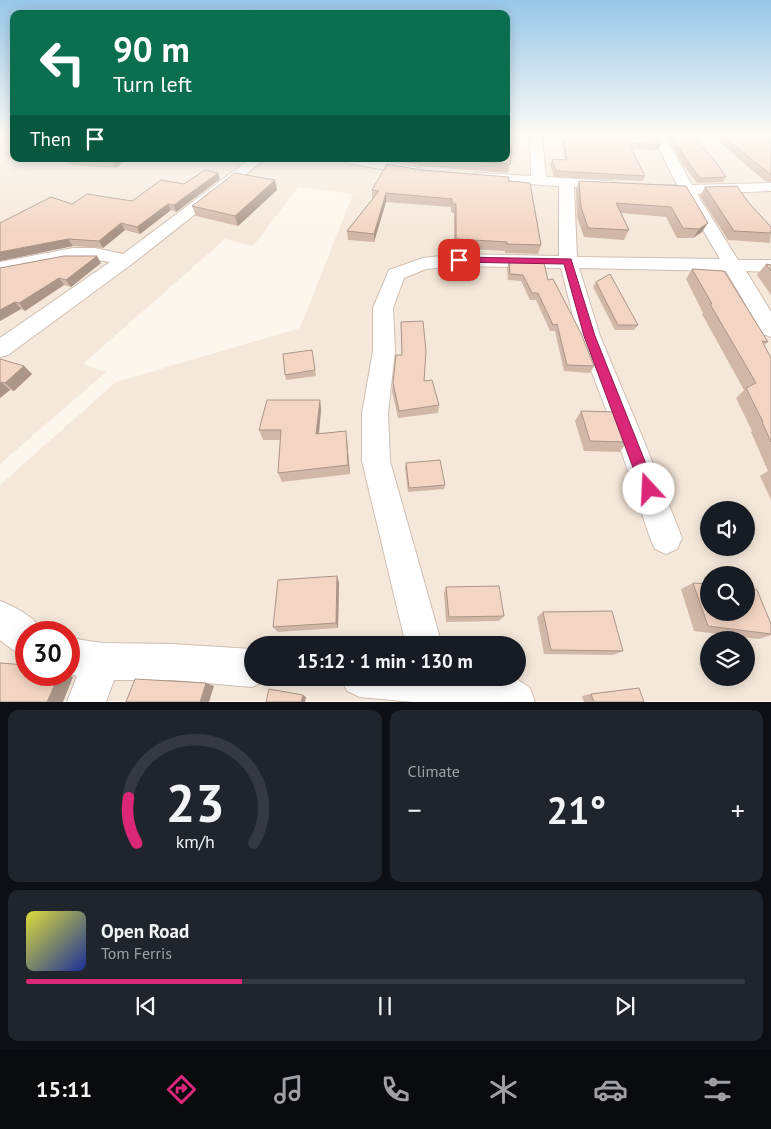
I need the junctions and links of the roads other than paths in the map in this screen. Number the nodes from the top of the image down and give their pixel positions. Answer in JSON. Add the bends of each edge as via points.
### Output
{"nodes":[{"id":1,"x":248,"y":167,"type":"edge"},
{"id":2,"x":394,"y":167,"type":"edge"},
{"id":3,"x":538,"y":167,"type":"edge"},
{"id":4,"x":675,"y":167,"type":"edge"},
{"id":5,"x":431,"y":173,"type":"edge"},
{"id":6,"x":461,"y":175,"type":"edge"},
{"id":7,"x":539,"y":182,"type":"junction"},
{"id":8,"x":566,"y":182,"type":"junction"},
{"id":9,"x":622,"y":186,"type":"edge"},
{"id":10,"x":640,"y":187,"type":"edge"},
{"id":11,"x":771,"y":187,"type":"edge"},
{"id":12,"x":687,"y":190,"type":"junction"},
{"id":13,"x":126,"y":260,"type":"junction"},
{"id":14,"x":568,"y":261,"type":"junction"},
{"id":15,"x":732,"y":265,"type":"junction"},
{"id":16,"x":771,"y":266,"type":"edge"},
{"id":17,"x":0,"y":268,"type":"edge"},
{"id":18,"x":771,"y":330,"type":"edge"},
{"id":19,"x":0,"y":350,"type":"edge"},
{"id":20,"x":666,"y":538,"type":"dead end"},
{"id":21,"x":0,"y":618,"type":"edge"},
{"id":22,"x":15,"y":629,"type":"edge"},
{"id":23,"x":422,"y":636,"type":"edge"},
{"id":24,"x":85,"y":658,"type":"edge"},
{"id":25,"x":244,"y":667,"type":"edge"},
{"id":26,"x":470,"y":686,"type":"edge"},
{"id":27,"x":86,"y":702,"type":"edge"},
{"id":28,"x":516,"y":702,"type":"edge"}],
"edges":[{"from":1,"to":13,"type":"street"},
{"from":2,"to":5,"type":"street"},
{"from":3,"to":7,"type":"street"},
{"from":4,"to":12,"type":"street"},
{"from":6,"to":7,"type":"street"},
{"from":7,"to":8,"type":"street"},
{"from":8,"to":9,"type":"street"},
{"from":8,"to":14,"type":"street"},
{"from":10,"to":12,"type":"street"},
{"from":11,"to":12,"type":"street"},
{"from":12,"to":15,"type":"street"},
{"from":13,"to":17,"type":"street","via":[[84,253]]},
{"from":13,"to":19,"type":"street"},
{"from":14,"to":15,"type":"street"},
{"from":14,"to":20,"type":"street","via":[[589,336]]},
{"from":14,"to":23,"type":"street","via":[[459,260],[423,264],[396,274],[383,308],[384,351],[375,413],[376,461]]},
{"from":15,"to":16,"type":"street"},
{"from":15,"to":18,"type":"street"},
{"from":21,"to":22,"type":"street"},
{"from":24,"to":25,"type":"street"},
{"from":24,"to":27,"type":"street"},
{"from":26,"to":28,"type":"street","via":[[500,690]]}]}
